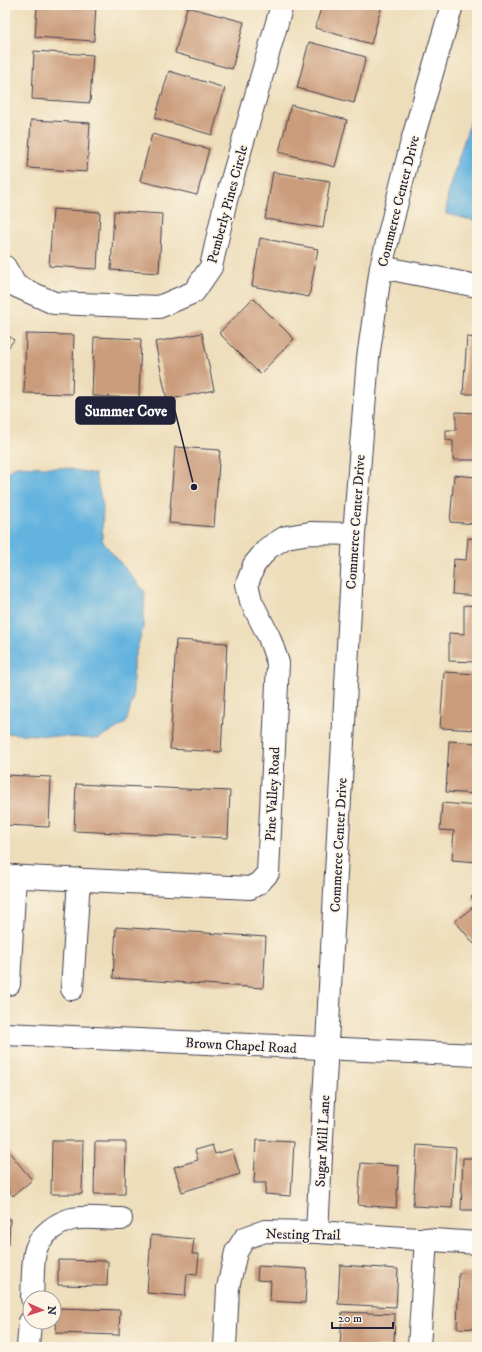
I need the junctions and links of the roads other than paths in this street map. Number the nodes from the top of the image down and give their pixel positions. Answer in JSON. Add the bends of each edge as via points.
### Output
{"nodes":[{"id":1,"x":282,"y":5,"type":"edge"},
{"id":2,"x":452,"y":5,"type":"edge"},
{"id":3,"x":381,"y":266,"type":"junction"},
{"id":4,"x":5,"y":267,"type":"edge"},
{"id":5,"x":477,"y":286,"type":"edge"},
{"id":6,"x":354,"y":534,"type":"junction"},
{"id":7,"x":10,"y":876,"type":"edge"},
{"id":8,"x":78,"y":879,"type":"junction"},
{"id":9,"x":9,"y":984,"type":"dead end"},
{"id":10,"x":72,"y":989,"type":"dead end"},
{"id":11,"x":5,"y":1034,"type":"edge"},
{"id":12,"x":327,"y":1049,"type":"junction"},
{"id":13,"x":477,"y":1056,"type":"edge"},
{"id":14,"x":121,"y":1219,"type":"dead end"},
{"id":15,"x":317,"y":1232,"type":"junction"},
{"id":16,"x":426,"y":1239,"type":"junction"},
{"id":17,"x":477,"y":1243,"type":"edge"},
{"id":18,"x":32,"y":1290,"type":"edge"},
{"id":19,"x":29,"y":1330,"type":"edge"},
{"id":20,"x":28,"y":1347,"type":"edge"},
{"id":21,"x":225,"y":1347,"type":"edge"},
{"id":22,"x":419,"y":1347,"type":"edge"}],
"edges":[{"from":1,"to":4,"type":"street","name":"Pemberly Pines Circle","via":[[226,204],[211,267],[194,292],[158,307],[54,303],[16,286]]},
{"from":2,"to":3,"type":"street","name":"Commerce Center Drive","via":[[412,141]]},
{"from":3,"to":5,"type":"street"},
{"from":3,"to":6,"type":"street","name":"Commerce Center Drive","via":[[368,358]]},
{"from":6,"to":8,"type":"street","name":"Pine Valley Road","via":[[310,533],[286,537],[268,548],[254,565],[247,584],[251,601],[269,636],[278,663],[268,873],[259,884],[250,888]]},
{"from":6,"to":12,"type":"street","name":"Commerce Center Drive"},
{"from":7,"to":8,"type":"street","name":"Pine Valley Road"},
{"from":7,"to":9,"type":"street"},
{"from":8,"to":10,"type":"street"},
{"from":11,"to":12,"type":"street","name":"Brown Chapel Road"},
{"from":12,"to":13,"type":"street","name":"Brown Chapel Road"},
{"from":12,"to":15,"type":"street","name":"Sugar Mill Lane"},
{"from":14,"to":18,"type":"street","via":[[74,1218],[47,1232],[35,1250]]},
{"from":15,"to":16,"type":"street","name":"Nesting Trail"},
{"from":15,"to":21,"type":"street","name":"Nesting Trail","via":[[265,1231],[245,1238],[236,1252],[228,1288]]},
{"from":16,"to":17,"type":"street","name":"Nesting Trail"},
{"from":16,"to":22,"type":"street"},
{"from":19,"to":20,"type":"street"}]}
